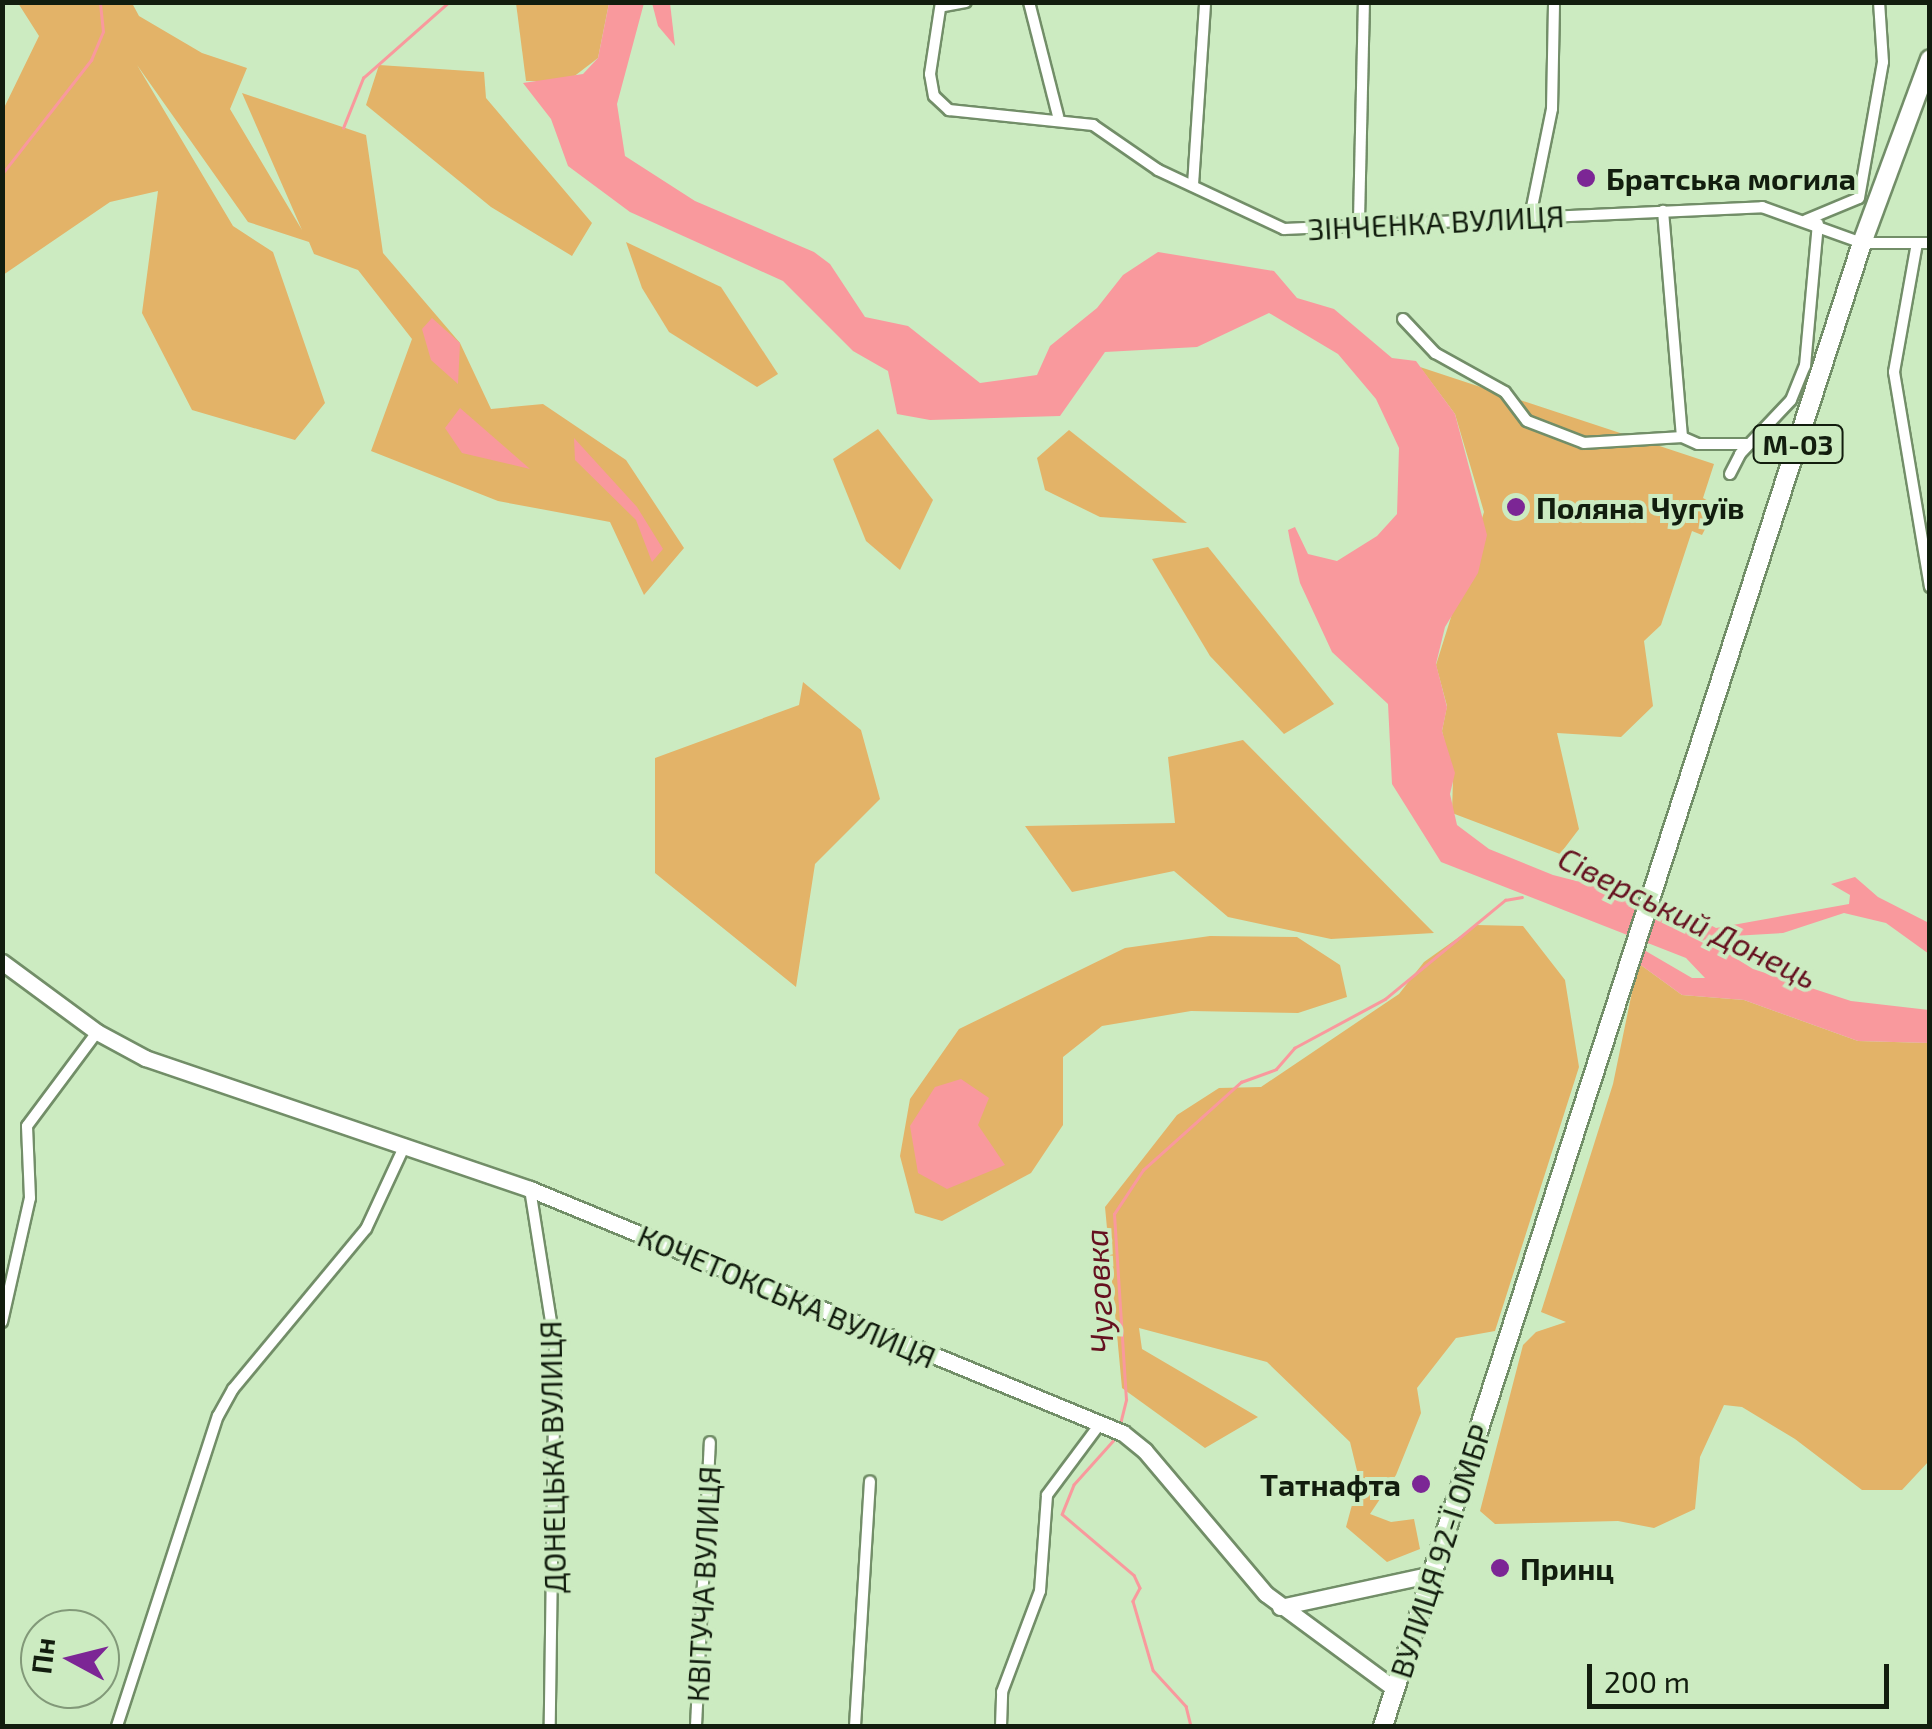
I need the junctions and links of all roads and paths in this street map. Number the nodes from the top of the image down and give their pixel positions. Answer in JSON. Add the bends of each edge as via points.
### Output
{"nodes":[{"id":1,"x":966,"y":2,"type":"edge"},
{"id":2,"x":1029,"y":2,"type":"edge"},
{"id":3,"x":1205,"y":2,"type":"edge"},
{"id":4,"x":1364,"y":2,"type":"edge"},
{"id":5,"x":1554,"y":2,"type":"edge"},
{"id":6,"x":1879,"y":2,"type":"edge"},
{"id":7,"x":943,"y":4,"type":"edge"},
{"id":8,"x":1930,"y":59,"type":"edge"},
{"id":9,"x":1058,"y":116,"type":"junction"},
{"id":10,"x":1193,"y":185,"type":"junction"},
{"id":11,"x":1663,"y":211,"type":"junction"},
{"id":12,"x":1530,"y":217,"type":"junction"},
{"id":13,"x":1359,"y":220,"type":"junction"},
{"id":14,"x":1805,"y":220,"type":"junction"},
{"id":15,"x":1818,"y":224,"type":"junction"},
{"id":16,"x":1862,"y":243,"type":"junction"},
{"id":17,"x":1916,"y":243,"type":"junction"},
{"id":18,"x":1930,"y":243,"type":"edge"},
{"id":19,"x":1403,"y":319,"type":"dead end"},
{"id":20,"x":1682,"y":437,"type":"junction"},
{"id":21,"x":1748,"y":444,"type":"junction"},
{"id":22,"x":1730,"y":474,"type":"dead end"},
{"id":23,"x":1930,"y":587,"type":"edge"},
{"id":24,"x":2,"y":962,"type":"edge"},
{"id":25,"x":97,"y":1032,"type":"junction"},
{"id":26,"x":405,"y":1145,"type":"junction"},
{"id":27,"x":530,"y":1190,"type":"junction"},
{"id":28,"x":2,"y":1322,"type":"edge"},
{"id":29,"x":1112,"y":1429,"type":"junction"},
{"id":30,"x":710,"y":1442,"type":"dead end"},
{"id":31,"x":870,"y":1480,"type":"dead end"},
{"id":32,"x":1433,"y":1574,"type":"junction"},
{"id":33,"x":1280,"y":1608,"type":"junction"},
{"id":34,"x":1394,"y":1689,"type":"junction"},
{"id":35,"x":117,"y":1726,"type":"edge"},
{"id":36,"x":550,"y":1726,"type":"edge"},
{"id":37,"x":696,"y":1726,"type":"edge"},
{"id":38,"x":855,"y":1726,"type":"edge"},
{"id":39,"x":1000,"y":1726,"type":"edge"},
{"id":40,"x":1383,"y":1726,"type":"edge"}],
"edges":[{"from":1,"to":7,"type":"street"},
{"from":2,"to":9,"type":"street"},
{"from":3,"to":10,"type":"street"},
{"from":4,"to":13,"type":"street"},
{"from":5,"to":12,"type":"street","via":[[1552,109]]},
{"from":6,"to":14,"type":"street","via":[[1883,62],[1860,198]]},
{"from":7,"to":9,"type":"street","name":"ЗІНЧЕНКА ВУЛИЦЯ","via":[[930,74],[934,96],[949,110]]},
{"from":8,"to":16,"type":"highway","number":"М-03"},
{"from":9,"to":10,"type":"street","name":"ЗІНЧЕНКА ВУЛИЦЯ","via":[[1093,124],[1158,170]]},
{"from":10,"to":13,"type":"street","name":"ЗІНЧЕНКА ВУЛИЦЯ","via":[[1284,229]]},
{"from":11,"to":12,"type":"street","name":"ЗІНЧЕНКА ВУЛИЦЯ"},
{"from":11,"to":14,"type":"street","name":"ЗІНЧЕНКА ВУЛИЦЯ","via":[[1762,207]]},
{"from":11,"to":20,"type":"street"},
{"from":12,"to":13,"type":"street","name":"ЗІНЧЕНКА ВУЛИЦЯ"},
{"from":14,"to":15,"type":"street","name":"ЗІНЧЕНКА ВУЛИЦЯ"},
{"from":15,"to":16,"type":"street","name":"ЗІНЧЕНКА ВУЛИЦЯ"},
{"from":15,"to":21,"type":"street","via":[[1805,366],[1791,400]]},
{"from":16,"to":17,"type":"street"},
{"from":16,"to":32,"type":"highway","name":"ВУЛИЦЯ 92-Ї ОМБР","number":"М-03"},
{"from":17,"to":18,"type":"street"},
{"from":17,"to":23,"type":"street","via":[[1894,372]]},
{"from":19,"to":20,"type":"street","via":[[1434,352],[1505,392],[1527,421],[1584,443]]},
{"from":20,"to":21,"type":"street","via":[[1698,444]]},
{"from":21,"to":22,"type":"street"},
{"from":24,"to":25,"type":"main road","name":"КОЧЕТОКСЬКА ВУЛИЦЯ"},
{"from":25,"to":26,"type":"main road","name":"КОЧЕТОКСЬКА ВУЛИЦЯ","via":[[174,1068]]},
{"from":25,"to":28,"type":"street","via":[[27,1126],[30,1198]]},
{"from":26,"to":27,"type":"main road","name":"КОЧЕТОКСЬКА ВУЛИЦЯ"},
{"from":26,"to":35,"type":"street","via":[[366,1229],[218,1416]]},
{"from":27,"to":29,"type":"main road","name":"КОЧЕТОКСЬКА ВУЛИЦЯ"},
{"from":27,"to":36,"type":"street","name":"ДОНЕЦЬКА ВУЛИЦЯ","via":[[555,1346]]},
{"from":29,"to":33,"type":"main road","name":"КОЧЕТОКСЬКА ВУЛИЦЯ"},
{"from":29,"to":39,"type":"street","via":[[1047,1494],[1040,1591],[1002,1692]]},
{"from":30,"to":37,"type":"street","name":"КВІТУЧА ВУЛИЦЯ"},
{"from":31,"to":38,"type":"street"},
{"from":32,"to":33,"type":"main road"},
{"from":32,"to":34,"type":"highway","name":"ВУЛИЦЯ 92-Ї ОМБР","number":"М-03"},
{"from":33,"to":34,"type":"main road","name":"КОЧЕТОКСЬКА ВУЛИЦЯ"},
{"from":34,"to":40,"type":"highway","name":"ВУЛИЦЯ 92-Ї ОМБР","number":"М-03"}]}
